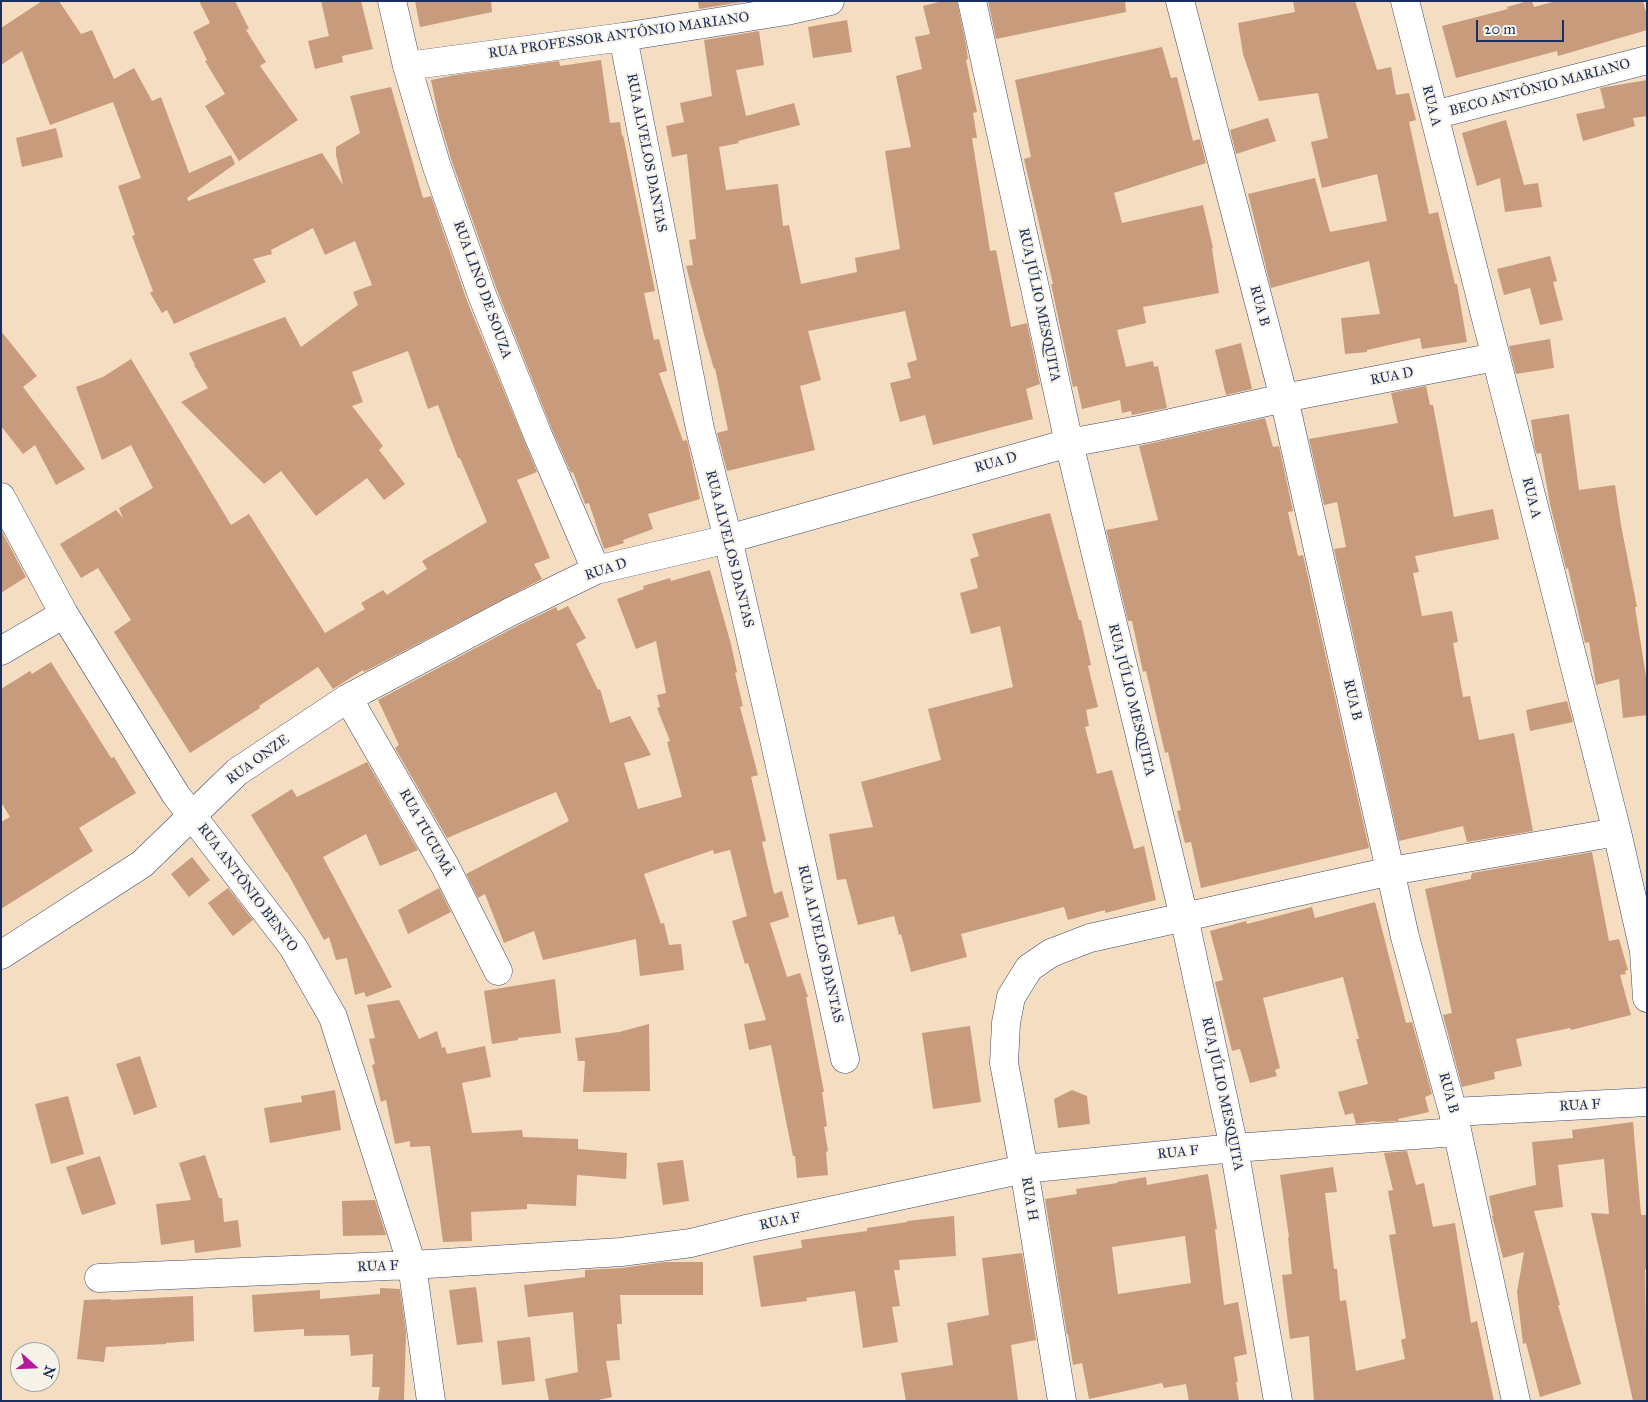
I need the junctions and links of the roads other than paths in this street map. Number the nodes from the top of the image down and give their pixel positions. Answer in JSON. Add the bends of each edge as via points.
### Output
{"nodes":[{"id":1,"x":392,"y":1,"type":"edge"},
{"id":2,"x":830,"y":1,"type":"edge"},
{"id":3,"x":972,"y":1,"type":"edge"},
{"id":4,"x":1180,"y":1,"type":"edge"},
{"id":5,"x":1405,"y":1,"type":"edge"},
{"id":6,"x":624,"y":37,"type":"junction"},
{"id":7,"x":1647,"y":60,"type":"edge"},
{"id":8,"x":407,"y":66,"type":"junction"},
{"id":9,"x":1434,"y":115,"type":"junction"},
{"id":10,"x":1495,"y":357,"type":"junction"},
{"id":11,"x":1284,"y":398,"type":"junction"},
{"id":12,"x":1069,"y":443,"type":"junction"},
{"id":13,"x":1,"y":497,"type":"edge"},
{"id":14,"x":728,"y":539,"type":"junction"},
{"id":15,"x":596,"y":570,"type":"junction"},
{"id":16,"x":510,"y":612,"type":"joint"},
{"id":17,"x":64,"y":614,"type":"junction"},
{"id":18,"x":1,"y":651,"type":"edge"},
{"id":19,"x":348,"y":698,"type":"junction"},
{"id":20,"x":191,"y":816,"type":"junction"},
{"id":21,"x":1617,"y":832,"type":"junction"},
{"id":22,"x":1391,"y":871,"type":"junction"},
{"id":23,"x":1184,"y":917,"type":"junction"},
{"id":24,"x":1645,"y":950,"type":"edge"},
{"id":25,"x":1,"y":955,"type":"edge"},
{"id":26,"x":498,"y":971,"type":"dead end"},
{"id":27,"x":1647,"y":998,"type":"edge"},
{"id":28,"x":845,"y":1058,"type":"dead end"},
{"id":29,"x":1647,"y":1102,"type":"edge"},
{"id":30,"x":1455,"y":1122,"type":"junction"},
{"id":31,"x":1234,"y":1148,"type":"junction"},
{"id":32,"x":1024,"y":1169,"type":"junction"},
{"id":33,"x":412,"y":1265,"type":"junction"},
{"id":34,"x":99,"y":1278,"type":"dead end"},
{"id":35,"x":431,"y":1401,"type":"edge"},
{"id":36,"x":1062,"y":1401,"type":"edge"},
{"id":37,"x":1278,"y":1401,"type":"edge"},
{"id":38,"x":1516,"y":1401,"type":"edge"}],
"edges":[{"from":1,"to":8,"type":"street","name":"RUA LINO DE SOUZA"},
{"from":2,"to":6,"type":"street","name":"RUA PROFESSOR ANTÔNIO MARIANO"},
{"from":3,"to":12,"type":"street","name":"RUA JÚLIO MESQUITA"},
{"from":4,"to":11,"type":"street","name":"RUA B"},
{"from":5,"to":9,"type":"street","name":"RUA A"},
{"from":6,"to":8,"type":"street","name":"RUA PROFESSOR ANTÔNIO MARIANO"},
{"from":6,"to":14,"type":"street","name":"RUA ALVELOS DANTAS","via":[[700,429]]},
{"from":7,"to":9,"type":"street","name":"BECO ANTÔNIO MARIANO"},
{"from":8,"to":15,"type":"street","name":"RUA LINO DE SOUZA","via":[[436,164],[482,295]]},
{"from":9,"to":10,"type":"street","name":"RUA A"},
{"from":10,"to":11,"type":"street","name":"RUA D"},
{"from":10,"to":21,"type":"street","name":"RUA A"},
{"from":11,"to":12,"type":"street","name":"RUA D"},
{"from":11,"to":22,"type":"street","name":"RUA B"},
{"from":12,"to":14,"type":"street","name":"RUA D"},
{"from":12,"to":23,"type":"street","name":"RUA JÚLIO MESQUITA"},
{"from":13,"to":17,"type":"street","name":"RUA ANTÔNIO BENTO"},
{"from":14,"to":15,"type":"street","name":"RUA D"},
{"from":14,"to":28,"type":"street","name":"RUA ALVELOS DANTAS"},
{"from":15,"to":16,"type":"street","name":"RUA D"},
{"from":16,"to":19,"type":"street","name":"RUA ONZE"},
{"from":17,"to":18,"type":"street"},
{"from":17,"to":20,"type":"street","name":"RUA ANTÔNIO BENTO"},
{"from":19,"to":20,"type":"street","name":"RUA ONZE","via":[[237,772]]},
{"from":19,"to":26,"type":"street","name":"RUA TUCUMÃ","via":[[445,866]]},
{"from":20,"to":25,"type":"street","name":"RUA ONZE","via":[[142,864]]},
{"from":20,"to":33,"type":"street","name":"RUA ANTÔNIO BENTO","via":[[293,947],[333,1017]]},
{"from":21,"to":22,"type":"street"},
{"from":21,"to":24,"type":"street","name":"RUA A"},
{"from":22,"to":23,"type":"street"},
{"from":22,"to":30,"type":"street","name":"RUA B","via":[[1405,937]]},
{"from":23,"to":31,"type":"street","name":"RUA JÚLIO MESQUITA"},
{"from":23,"to":32,"type":"street","name":"RUA H","via":[[1090,938],[1051,953],[1029,968],[1011,997],[1004,1063]]},
{"from":24,"to":27,"type":"street","name":"RUA A"},
{"from":29,"to":30,"type":"street","name":"RUA F"},
{"from":30,"to":31,"type":"street","name":"RUA F"},
{"from":30,"to":38,"type":"street","name":"RUA B"},
{"from":31,"to":32,"type":"street","name":"RUA F"},
{"from":31,"to":37,"type":"street","name":"RUA JÚLIO MESQUITA"},
{"from":32,"to":33,"type":"street","name":"RUA F","via":[[691,1243],[621,1252]]},
{"from":32,"to":36,"type":"street","name":"RUA H"},
{"from":33,"to":34,"type":"street","name":"RUA F"},
{"from":33,"to":35,"type":"street","name":"RUA ANTÔNIO BENTO"}]}
